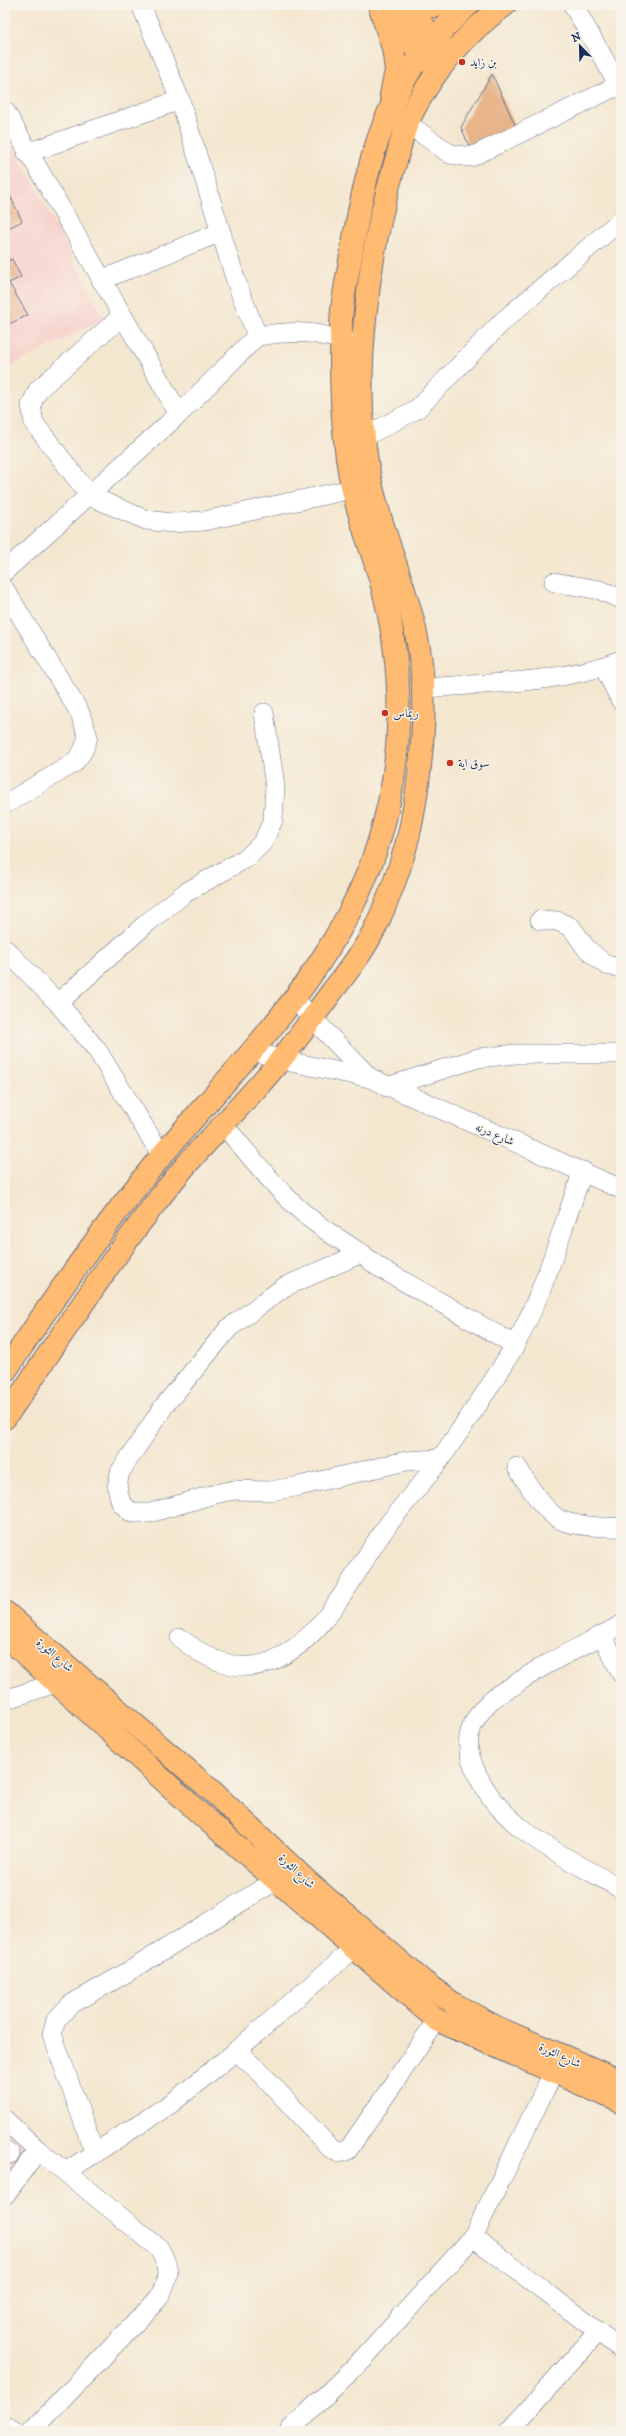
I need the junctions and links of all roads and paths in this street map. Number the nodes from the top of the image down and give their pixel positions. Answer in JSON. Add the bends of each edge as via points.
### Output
{"nodes":[{"id":1,"x":141,"y":5,"type":"edge"},
{"id":2,"x":379,"y":5,"type":"edge"},
{"id":3,"x":384,"y":5,"type":"edge"},
{"id":4,"x":396,"y":5,"type":"edge"},
{"id":5,"x":418,"y":5,"type":"edge"},
{"id":6,"x":446,"y":5,"type":"edge"},
{"id":7,"x":468,"y":5,"type":"edge"},
{"id":8,"x":505,"y":5,"type":"edge"},
{"id":9,"x":573,"y":5,"type":"edge"},
{"id":10,"x":428,"y":46,"type":"junction"},
{"id":11,"x":451,"y":54,"type":"junction"},
{"id":12,"x":438,"y":71,"type":"junction"},
{"id":13,"x":620,"y":86,"type":"edge"},
{"id":14,"x":180,"y":100,"type":"junction"},
{"id":15,"x":389,"y":110,"type":"junction"},
{"id":16,"x":5,"y":111,"type":"edge"},
{"id":17,"x":407,"y":123,"type":"junction"},
{"id":18,"x":27,"y":153,"type":"junction"},
{"id":19,"x":621,"y":220,"type":"edge"},
{"id":20,"x":221,"y":232,"type":"junction"},
{"id":21,"x":101,"y":280,"type":"junction"},
{"id":22,"x":122,"y":316,"type":"junction"},
{"id":23,"x":257,"y":336,"type":"junction"},
{"id":24,"x":342,"y":339,"type":"junction"},
{"id":25,"x":364,"y":346,"type":"junction"},
{"id":26,"x":180,"y":414,"type":"junction"},
{"id":27,"x":364,"y":437,"type":"junction"},
{"id":28,"x":352,"y":489,"type":"junction"},
{"id":29,"x":90,"y":496,"type":"junction"},
{"id":30,"x":5,"y":571,"type":"edge"},
{"id":31,"x":554,"y":582,"type":"dead end"},
{"id":32,"x":5,"y":590,"type":"edge"},
{"id":33,"x":621,"y":599,"type":"edge"},
{"id":34,"x":612,"y":663,"type":"edge"},
{"id":35,"x":423,"y":688,"type":"junction"},
{"id":36,"x":621,"y":701,"type":"edge"},
{"id":37,"x":264,"y":713,"type":"dead end"},
{"id":38,"x":5,"y":804,"type":"edge"},
{"id":39,"x":540,"y":920,"type":"dead end"},
{"id":40,"x":5,"y":949,"type":"edge"},
{"id":41,"x":621,"y":968,"type":"edge"},
{"id":42,"x":294,"y":998,"type":"junction"},
{"id":43,"x":58,"y":1003,"type":"junction"},
{"id":44,"x":312,"y":1018,"type":"junction"},
{"id":45,"x":251,"y":1050,"type":"junction"},
{"id":46,"x":621,"y":1054,"type":"edge"},
{"id":47,"x":280,"y":1060,"type":"junction"},
{"id":48,"x":378,"y":1083,"type":"junction"},
{"id":49,"x":224,"y":1126,"type":"junction"},
{"id":50,"x":162,"y":1156,"type":"junction"},
{"id":51,"x":583,"y":1171,"type":"junction"},
{"id":52,"x":621,"y":1189,"type":"edge"},
{"id":53,"x":362,"y":1253,"type":"junction"},
{"id":54,"x":515,"y":1345,"type":"junction"},
{"id":55,"x":5,"y":1372,"type":"edge"},
{"id":56,"x":5,"y":1418,"type":"edge"},
{"id":57,"x":440,"y":1459,"type":"junction"},
{"id":58,"x":517,"y":1467,"type":"dead end"},
{"id":59,"x":621,"y":1527,"type":"edge"},
{"id":60,"x":5,"y":1612,"type":"edge"},
{"id":61,"x":621,"y":1625,"type":"edge"},
{"id":62,"x":5,"y":1636,"type":"edge"},
{"id":63,"x":602,"y":1636,"type":"junction"},
{"id":64,"x":180,"y":1638,"type":"dead end"},
{"id":65,"x":621,"y":1673,"type":"edge"},
{"id":66,"x":55,"y":1683,"type":"junction"},
{"id":67,"x":5,"y":1700,"type":"edge"},
{"id":68,"x":294,"y":1869,"type":"junction"},
{"id":69,"x":276,"y":1882,"type":"junction"},
{"id":70,"x":621,"y":1889,"type":"edge"},
{"id":71,"x":354,"y":1948,"type":"junction"},
{"id":72,"x":437,"y":2020,"type":"junction"},
{"id":73,"x":236,"y":2052,"type":"junction"},
{"id":74,"x":553,"y":2072,"type":"junction"},
{"id":75,"x":621,"y":2081,"type":"edge"},
{"id":76,"x":621,"y":2102,"type":"edge"},
{"id":77,"x":5,"y":2120,"type":"edge"},
{"id":78,"x":38,"y":2150,"type":"junction"},
{"id":79,"x":95,"y":2154,"type":"junction"},
{"id":80,"x":67,"y":2171,"type":"junction"},
{"id":81,"x":5,"y":2195,"type":"edge"},
{"id":82,"x":473,"y":2237,"type":"junction"},
{"id":83,"x":598,"y":2332,"type":"junction"},
{"id":84,"x":621,"y":2349,"type":"edge"},
{"id":85,"x":5,"y":2426,"type":"edge"},
{"id":86,"x":13,"y":2431,"type":"edge"},
{"id":87,"x":32,"y":2431,"type":"edge"},
{"id":88,"x":289,"y":2431,"type":"edge"},
{"id":89,"x":509,"y":2431,"type":"edge"}],
"edges":[{"from":1,"to":14,"type":"street"},
{"from":2,"to":15,"type":"main road","via":[[393,48],[396,70]]},
{"from":3,"to":10,"type":"main road","via":[[399,30]]},
{"from":4,"to":10,"type":"main road","via":[[414,16]]},
{"from":5,"to":6,"type":"main road"},
{"from":7,"to":10,"type":"main road"},
{"from":8,"to":11,"type":"main road","via":[[462,40]]},
{"from":9,"to":13,"type":"street"},
{"from":10,"to":11,"type":"main road"},
{"from":10,"to":12,"type":"main road"},
{"from":10,"to":15,"type":"main road"},
{"from":11,"to":12,"type":"main road"},
{"from":12,"to":17,"type":"main road"},
{"from":13,"to":17,"type":"street","via":[[471,157],[450,154]]},
{"from":14,"to":18,"type":"street"},
{"from":14,"to":20,"type":"street"},
{"from":15,"to":24,"type":"main road","via":[[363,184],[342,312]]},
{"from":16,"to":18,"type":"street"},
{"from":17,"to":25,"type":"main road","via":[[387,191],[373,258]]},
{"from":18,"to":21,"type":"street"},
{"from":19,"to":27,"type":"street","via":[[503,321],[417,409]]},
{"from":20,"to":21,"type":"street"},
{"from":20,"to":23,"type":"street"},
{"from":21,"to":22,"type":"street"},
{"from":22,"to":26,"type":"street"},
{"from":22,"to":29,"type":"street","via":[[38,390],[31,405],[34,423]]},
{"from":23,"to":24,"type":"street","via":[[294,331]]},
{"from":23,"to":26,"type":"street"},
{"from":24,"to":25,"type":"street"},
{"from":24,"to":28,"type":"main road","via":[[341,389],[344,437]]},
{"from":25,"to":27,"type":"main road","via":[[361,412]]},
{"from":26,"to":29,"type":"street"},
{"from":27,"to":35,"type":"main road","via":[[376,505],[416,630]]},
{"from":28,"to":29,"type":"street","via":[[204,521],[172,524],[146,520]]},
{"from":28,"to":42,"type":"main road","via":[[394,635],[399,683],[398,742],[390,797],[377,846],[357,900],[331,945]]},
{"from":29,"to":30,"type":"street"},
{"from":31,"to":33,"type":"street","via":[[600,590]]},
{"from":32,"to":38,"type":"street","via":[[80,713],[88,737],[83,751],[74,763]]},
{"from":34,"to":35,"type":"street","via":[[537,678]]},
{"from":34,"to":36,"type":"street"},
{"from":35,"to":44,"type":"main road","via":[[423,734],[411,822],[393,884],[375,929]]},
{"from":37,"to":43,"type":"street","via":[[275,786],[272,820],[263,842],[248,858],[185,893],[148,922]]},
{"from":39,"to":41,"type":"street","via":[[557,921],[571,927],[586,948],[606,965]]},
{"from":40,"to":43,"type":"street"},
{"from":42,"to":44,"type":"street","name":"شارع درنه"},
{"from":42,"to":45,"type":"main road"},
{"from":43,"to":50,"type":"street","via":[[97,1050]]},
{"from":44,"to":47,"type":"main road"},
{"from":44,"to":48,"type":"street","name":"شارع درنه"},
{"from":45,"to":47,"type":"street","name":"شارع درنه"},
{"from":45,"to":50,"type":"main road"},
{"from":46,"to":48,"type":"street","via":[[516,1054],[478,1058]]},
{"from":47,"to":48,"type":"street","name":"شارع درنه"},
{"from":47,"to":49,"type":"main road"},
{"from":48,"to":51,"type":"street","name":"شارع درنه"},
{"from":49,"to":53,"type":"street","via":[[260,1169],[307,1216]]},
{"from":49,"to":56,"type":"main road","via":[[188,1164],[132,1235]]},
{"from":50,"to":55,"type":"main road","via":[[84,1255]]},
{"from":51,"to":52,"type":"street","name":"شارع درنه"},
{"from":51,"to":54,"type":"street","via":[[535,1301]]},
{"from":53,"to":54,"type":"street","via":[[377,1266]]},
{"from":53,"to":57,"type":"street","via":[[284,1287],[228,1328],[164,1406],[120,1472],[117,1487],[121,1503],[132,1512],[150,1513],[234,1490],[270,1491],[406,1461]]},
{"from":54,"to":57,"type":"street"},
{"from":57,"to":64,"type":"street","via":[[386,1526],[346,1592],[326,1618],[294,1649],[271,1661],[252,1666],[232,1665],[216,1661],[196,1651]]},
{"from":58,"to":59,"type":"street","via":[[535,1494],[558,1519],[600,1529]]},
{"from":60,"to":68,"type":"main road","name":"شارع الثورة","via":[[213,1792]]},
{"from":61,"to":63,"type":"street"},
{"from":62,"to":66,"type":"main road","name":"شارع الثورة"},
{"from":63,"to":65,"type":"street"},
{"from":63,"to":70,"type":"street","via":[[525,1677],[491,1700],[474,1721],[467,1742],[471,1762],[491,1801],[513,1823]]},
{"from":66,"to":67,"type":"street"},
{"from":66,"to":69,"type":"main road","name":"شارع الثورة"},
{"from":68,"to":69,"type":"street"},
{"from":68,"to":75,"type":"main road","name":"شارع الثورة","via":[[424,1982],[454,2004],[496,2027]]},
{"from":69,"to":71,"type":"main road","name":"شارع الثورة"},
{"from":69,"to":79,"type":"street","via":[[70,2005],[56,2020],[52,2034]]},
{"from":71,"to":72,"type":"main road","name":"شارع الثورة"},
{"from":71,"to":73,"type":"street"},
{"from":72,"to":73,"type":"street","via":[[348,2150],[339,2153],[330,2148],[260,2072]]},
{"from":72,"to":74,"type":"main road","name":"شارع الثورة"},
{"from":73,"to":79,"type":"street","via":[[172,2103]]},
{"from":74,"to":76,"type":"main road","name":"شارع الثورة"},
{"from":74,"to":82,"type":"street"},
{"from":77,"to":78,"type":"street"},
{"from":78,"to":80,"type":"street"},
{"from":78,"to":81,"type":"street"},
{"from":79,"to":80,"type":"street"},
{"from":80,"to":87,"type":"street","via":[[159,2248],[168,2264],[168,2280],[158,2299]]},
{"from":82,"to":83,"type":"street"},
{"from":82,"to":88,"type":"street","via":[[364,2358]]},
{"from":83,"to":84,"type":"street"},
{"from":83,"to":89,"type":"street"},
{"from":85,"to":86,"type":"street"}]}
